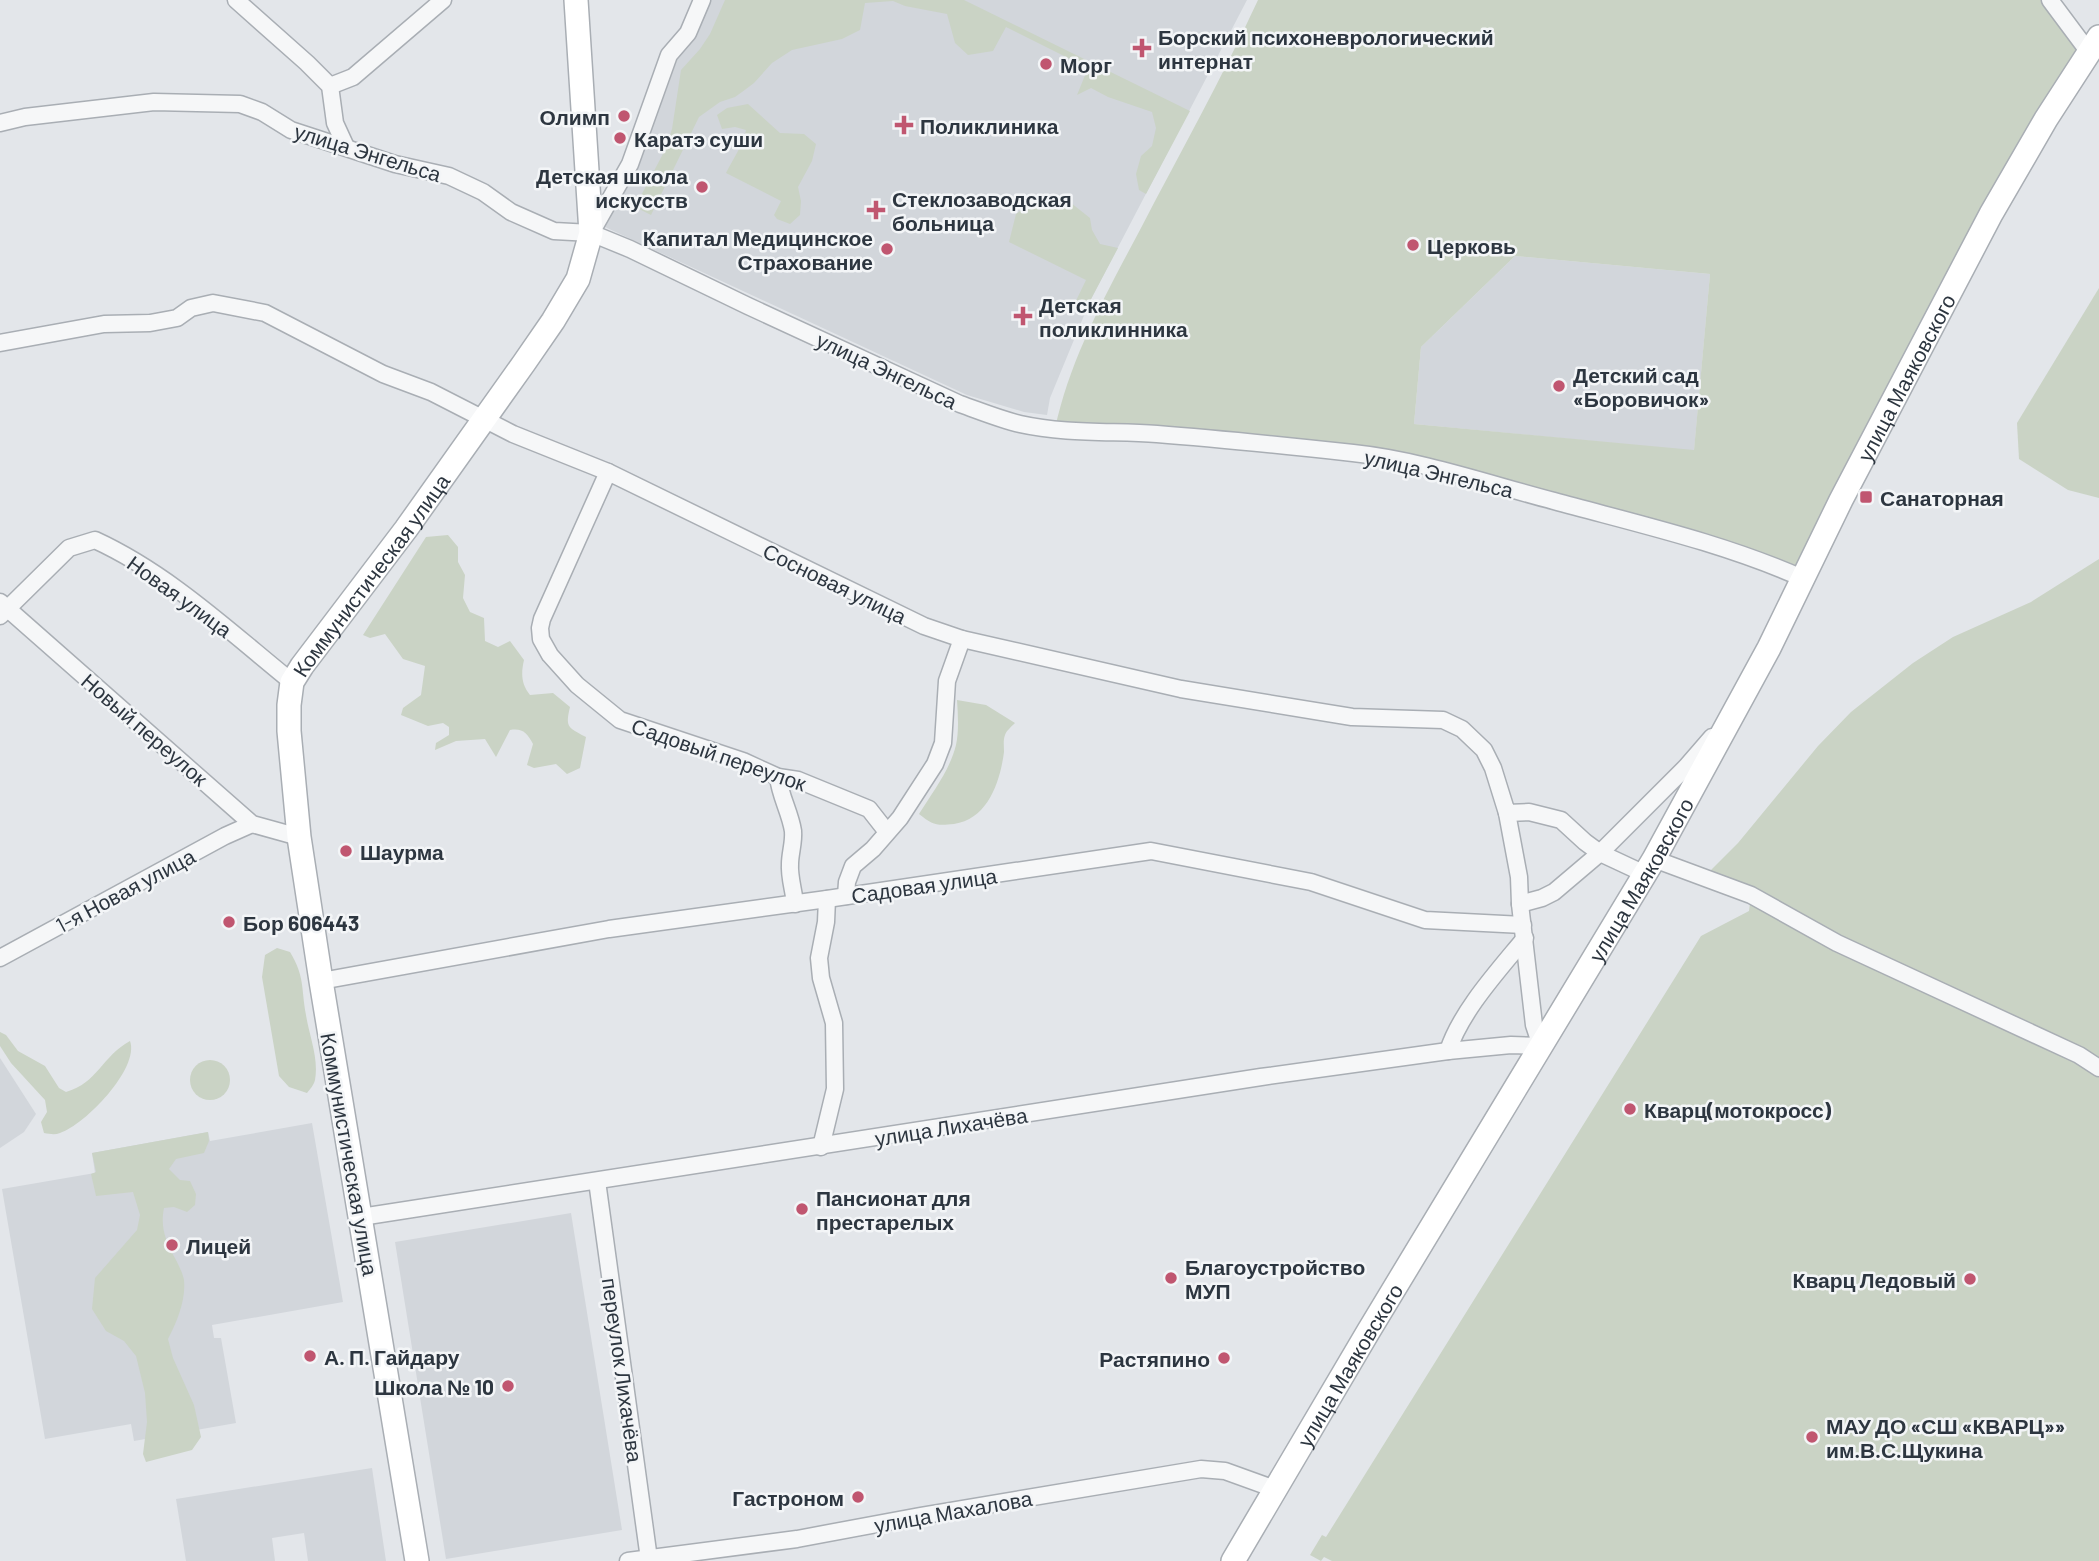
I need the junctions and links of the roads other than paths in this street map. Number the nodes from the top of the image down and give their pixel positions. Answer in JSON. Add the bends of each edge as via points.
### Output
{"nodes":[{"id":1,"x":236,"y":0,"type":"edge"},
{"id":2,"x":443,"y":0,"type":"edge"},
{"id":3,"x":576,"y":0,"type":"edge"},
{"id":4,"x":702,"y":0,"type":"edge"},
{"id":5,"x":2050,"y":0,"type":"edge"},
{"id":6,"x":2094,"y":44,"type":"edge"},
{"id":7,"x":330,"y":86,"type":"junction"},
{"id":8,"x":0,"y":123,"type":"edge"},
{"id":9,"x":346,"y":147,"type":"junction"},
{"id":10,"x":590,"y":233,"type":"junction"},
{"id":11,"x":0,"y":343,"type":"edge"},
{"id":12,"x":483,"y":419,"type":"junction"},
{"id":13,"x":608,"y":472,"type":"junction"},
{"id":14,"x":1802,"y":579,"type":"junction"},
{"id":15,"x":2,"y":609,"type":"edge"},
{"id":16,"x":962,"y":639,"type":"junction"},
{"id":17,"x":292,"y":682,"type":"junction"},
{"id":18,"x":1735,"y":711,"type":"junction"},
{"id":19,"x":778,"y":777,"type":"junction"},
{"id":20,"x":1507,"y":813,"type":"junction"},
{"id":21,"x":252,"y":824,"type":"junction"},
{"id":22,"x":887,"y":832,"type":"junction"},
{"id":23,"x":299,"y":837,"type":"junction"},
{"id":24,"x":1600,"y":853,"type":"junction"},
{"id":25,"x":1650,"y":867,"type":"junction"},
{"id":26,"x":846,"y":896,"type":"junction"},
{"id":27,"x":827,"y":899,"type":"junction"},
{"id":28,"x":795,"y":904,"type":"junction"},
{"id":29,"x":1520,"y":904,"type":"junction"},
{"id":30,"x":1524,"y":931,"type":"junction"},
{"id":31,"x":0,"y":958,"type":"edge"},
{"id":32,"x":321,"y":981,"type":"junction"},
{"id":33,"x":1541,"y":1045,"type":"junction"},
{"id":34,"x":1448,"y":1051,"type":"junction"},
{"id":35,"x":2099,"y":1068,"type":"edge"},
{"id":36,"x":821,"y":1147,"type":"junction"},
{"id":37,"x":597,"y":1181,"type":"junction"},
{"id":38,"x":361,"y":1217,"type":"junction"},
{"id":39,"x":1275,"y":1489,"type":"junction"},
{"id":40,"x":649,"y":1559,"type":"junction"},
{"id":41,"x":417,"y":1561,"type":"edge"},
{"id":42,"x":628,"y":1561,"type":"edge"},
{"id":43,"x":1233,"y":1561,"type":"edge"}],
"edges":[{"from":1,"to":7,"type":"street"},
{"from":2,"to":7,"type":"street","via":[[353,77]]},
{"from":3,"to":10,"type":"main road","name":"Коммунистическая улица"},
{"from":4,"to":10,"type":"street","via":[[688,33],[669,55],[629,164]]},
{"from":5,"to":6,"type":"street"},
{"from":6,"to":14,"type":"main road","name":"улица Маяковского","via":[[2012,177]]},
{"from":7,"to":9,"type":"street","via":[[335,124]]},
{"from":8,"to":9,"type":"street","name":"улица Энгельса","via":[[154,102],[240,104],[292,131]]},
{"from":9,"to":10,"type":"street","name":"улица Энгельса","via":[[449,176],[554,231]]},
{"from":10,"to":12,"type":"main road","name":"Коммунистическая улица","via":[[578,279]]},
{"from":10,"to":14,"type":"street","name":"улица Энгельса","via":[[993,416],[1055,429],[1357,453],[1447,472],[1710,544]]},
{"from":11,"to":12,"type":"street","name":"Сосновая улица","via":[[104,324],[177,318],[191,308],[213,303],[236,306],[265,313]]},
{"from":12,"to":13,"type":"street","name":"Сосновая улица"},
{"from":12,"to":17,"type":"main road","name":"Коммунистическая улица"},
{"from":13,"to":16,"type":"street","name":"Сосновая улица","via":[[924,626]]},
{"from":13,"to":19,"type":"street","name":"Садовый переулок","via":[[542,619],[541,639],[550,656],[620,720]]},
{"from":14,"to":18,"type":"main road","name":"улица Маяковского"},
{"from":15,"to":17,"type":"street","name":"Новая улица","via":[[69,548],[95,540],[180,590]]},
{"from":15,"to":21,"type":"street","name":"Новый переулок"},
{"from":16,"to":20,"type":"street","name":"Сосновая улица","via":[[1181,689],[1352,717],[1443,720],[1462,729],[1484,750]]},
{"from":16,"to":22,"type":"street","via":[[947,681],[943,743],[935,764]]},
{"from":17,"to":23,"type":"main road","name":"Коммунистическая улица","via":[[289,731]]},
{"from":18,"to":24,"type":"street"},
{"from":18,"to":25,"type":"main road","name":"улица Маяковского"},
{"from":19,"to":22,"type":"street","name":"Садовый переулок","via":[[798,780],[869,809]]},
{"from":19,"to":28,"type":"street","via":[[792,829]]},
{"from":20,"to":24,"type":"street","via":[[1529,812],[1561,820]]},
{"from":20,"to":29,"type":"street","name":"Сосновая улица"},
{"from":21,"to":23,"type":"street","name":"Новый переулок"},
{"from":21,"to":31,"type":"street","name":"1-я Новая улица"},
{"from":22,"to":26,"type":"street","via":[[853,866]]},
{"from":23,"to":32,"type":"main road","name":"Коммунистическая улица"},
{"from":24,"to":25,"type":"street"},
{"from":24,"to":29,"type":"street","via":[[1554,892]]},
{"from":25,"to":33,"type":"main road","name":"улица Маяковского"},
{"from":25,"to":35,"type":"street","via":[[1751,895],[1837,943]]},
{"from":26,"to":27,"type":"street","name":"Садовая улица"},
{"from":26,"to":30,"type":"street","name":"Садовая улица","via":[[1151,851],[1311,882],[1425,920]]},
{"from":27,"to":28,"type":"street","name":"Садовая улица"},
{"from":27,"to":36,"type":"street","via":[[819,958],[834,1023],[835,1079]]},
{"from":28,"to":32,"type":"street","name":"Садовая улица","via":[[609,929]]},
{"from":29,"to":30,"type":"street","name":"Сосновая улица"},
{"from":30,"to":33,"type":"street","name":"Сосновая улица","via":[[1534,1025]]},
{"from":30,"to":34,"type":"street","via":[[1453,1035]]},
{"from":32,"to":38,"type":"main road","name":"Коммунистическая улица"},
{"from":33,"to":34,"type":"street","name":"улица Лихачёва"},
{"from":33,"to":39,"type":"main road","name":"улица Маяковского"},
{"from":34,"to":36,"type":"street","name":"улица Лихачёва"},
{"from":36,"to":37,"type":"street","name":"улица Лихачёва"},
{"from":37,"to":38,"type":"street","name":"улица Лихачёва"},
{"from":37,"to":40,"type":"street","name":"переулок Лихачёва"},
{"from":38,"to":41,"type":"main road","name":"Коммунистическая улица"},
{"from":39,"to":40,"type":"street","name":"улица Махалова","via":[[1225,1471],[1201,1469],[797,1539]]},
{"from":39,"to":43,"type":"main road","name":"улица Маяковского"},
{"from":40,"to":42,"type":"street","name":"улица Махалова"}]}
